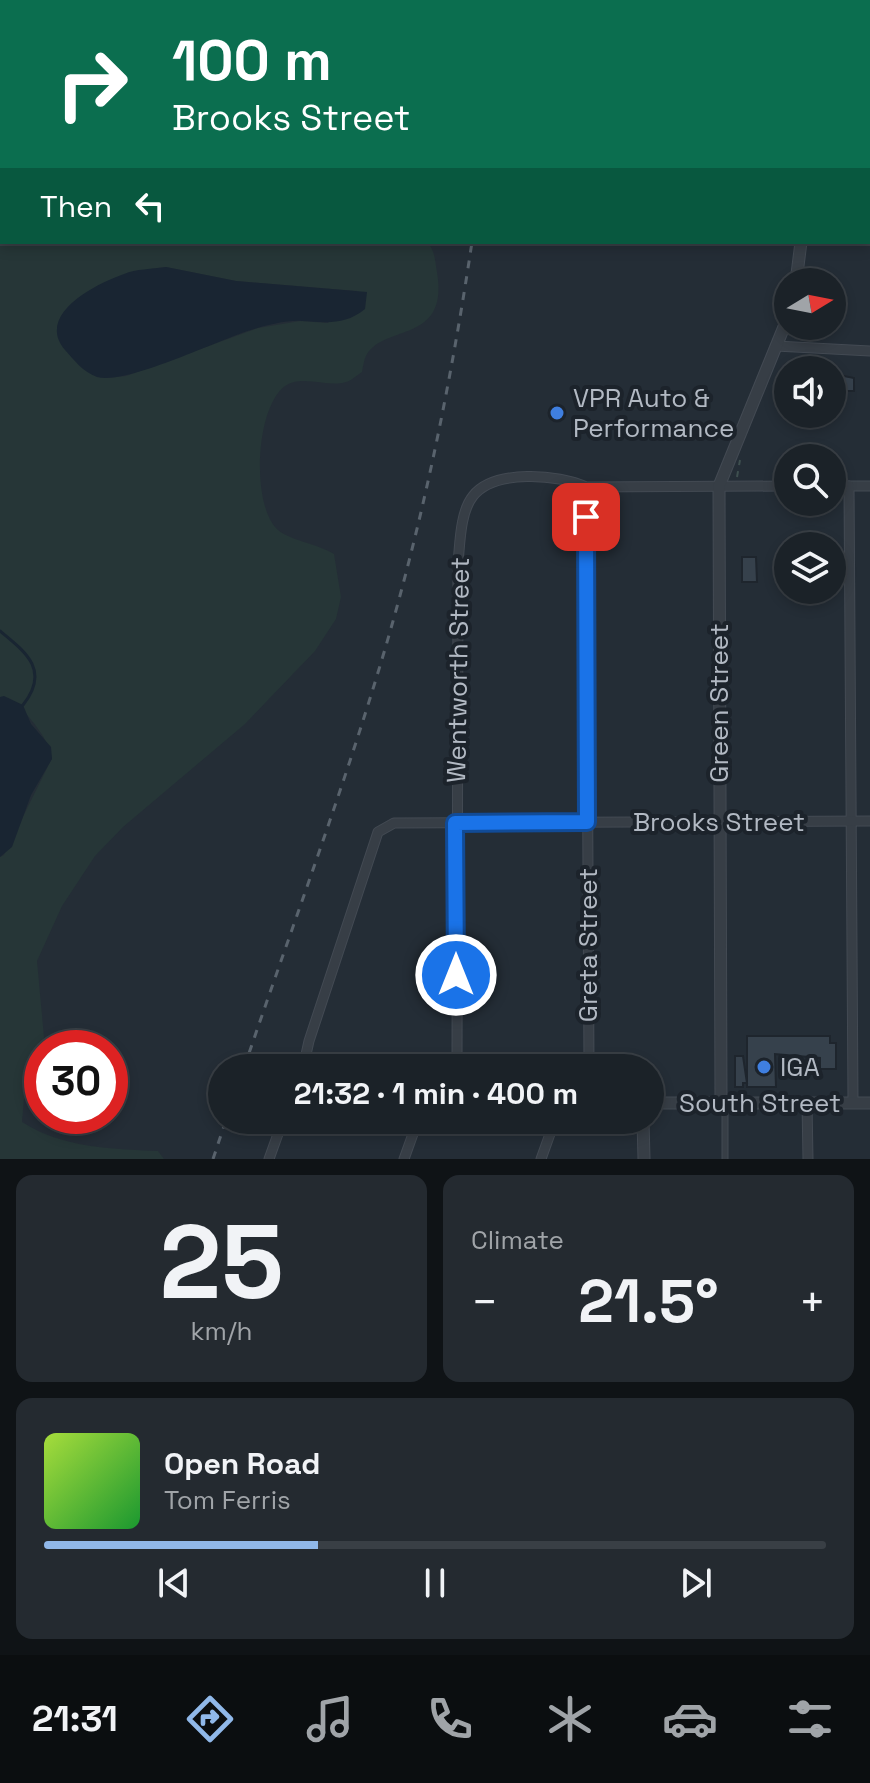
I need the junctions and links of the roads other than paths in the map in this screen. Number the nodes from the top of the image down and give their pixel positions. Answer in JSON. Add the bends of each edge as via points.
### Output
{"nodes":[{"id":1,"x":801,"y":244,"type":"edge"},
{"id":2,"x":798,"y":268,"type":"edge"},
{"id":3,"x":778,"y":340,"type":"edge"},
{"id":4,"x":776,"y":346,"type":"junction"},
{"id":5,"x":870,"y":351,"type":"edge"},
{"id":6,"x":719,"y":486,"type":"junction"},
{"id":7,"x":774,"y":486,"type":"edge"},
{"id":8,"x":849,"y":486,"type":"joint"},
{"id":9,"x":870,"y":486,"type":"edge"},
{"id":10,"x":586,"y":487,"type":"junction"},
{"id":11,"x":719,"y":821,"type":"junction"},
{"id":12,"x":851,"y":821,"type":"junction"},
{"id":13,"x":870,"y":821,"type":"edge"},
{"id":14,"x":587,"y":822,"type":"junction"},
{"id":15,"x":455,"y":823,"type":"junction"},
{"id":16,"x":308,"y":1054,"type":"edge"},
{"id":17,"x":457,"y":1054,"type":"edge"},
{"id":18,"x":589,"y":1054,"type":"edge"},
{"id":19,"x":664,"y":1103,"type":"edge"},
{"id":20,"x":723,"y":1103,"type":"junction"},
{"id":21,"x":807,"y":1103,"type":"junction"},
{"id":22,"x":853,"y":1103,"type":"junction"},
{"id":23,"x":870,"y":1103,"type":"edge"},
{"id":24,"x":278,"y":1134,"type":"edge"},
{"id":25,"x":413,"y":1134,"type":"edge"},
{"id":26,"x":550,"y":1134,"type":"edge"},
{"id":27,"x":643,"y":1134,"type":"edge"},
{"id":28,"x":269,"y":1159,"type":"edge"},
{"id":29,"x":404,"y":1159,"type":"edge"},
{"id":30,"x":541,"y":1159,"type":"edge"},
{"id":31,"x":644,"y":1159,"type":"edge"},
{"id":32,"x":725,"y":1159,"type":"edge"},
{"id":33,"x":808,"y":1159,"type":"edge"}],
"edges":[{"from":1,"to":2,"type":"street"},
{"from":3,"to":4,"type":"street","name":"Green Street"},
{"from":4,"to":5,"type":"street"},
{"from":4,"to":6,"type":"street","name":"Green Street"},
{"from":6,"to":7,"type":"street"},
{"from":6,"to":10,"type":"street"},
{"from":6,"to":11,"type":"street","name":"Green Street"},
{"from":8,"to":9,"type":"street"},
{"from":8,"to":12,"type":"street"},
{"from":10,"to":14,"type":"street","name":"Greta Street"},
{"from":10,"to":15,"type":"street","name":"Wentworth Street","via":[[573,480],[507,480],[487,484],[472,497],[458,563]]},
{"from":11,"to":12,"type":"street","name":"Brooks Street"},
{"from":11,"to":14,"type":"street","name":"Brooks Street"},
{"from":11,"to":20,"type":"street","name":"Green Street"},
{"from":12,"to":13,"type":"street","name":"Brooks Street"},
{"from":12,"to":22,"type":"street"},
{"from":14,"to":15,"type":"street","name":"Brooks Street"},
{"from":14,"to":18,"type":"street","name":"Greta Street"},
{"from":15,"to":16,"type":"street","name":"Brooks Street","via":[[394,823],[378,832]]},
{"from":15,"to":17,"type":"street","name":"Wentworth Street"},
{"from":19,"to":20,"type":"street","name":"South Street"},
{"from":20,"to":21,"type":"street","name":"South Street"},
{"from":20,"to":32,"type":"lane"},
{"from":21,"to":22,"type":"street","name":"South Street"},
{"from":21,"to":33,"type":"street"},
{"from":22,"to":23,"type":"street","name":"South Street"},
{"from":24,"to":28,"type":"street"},
{"from":25,"to":29,"type":"street"},
{"from":26,"to":30,"type":"street"},
{"from":27,"to":31,"type":"street"}]}
